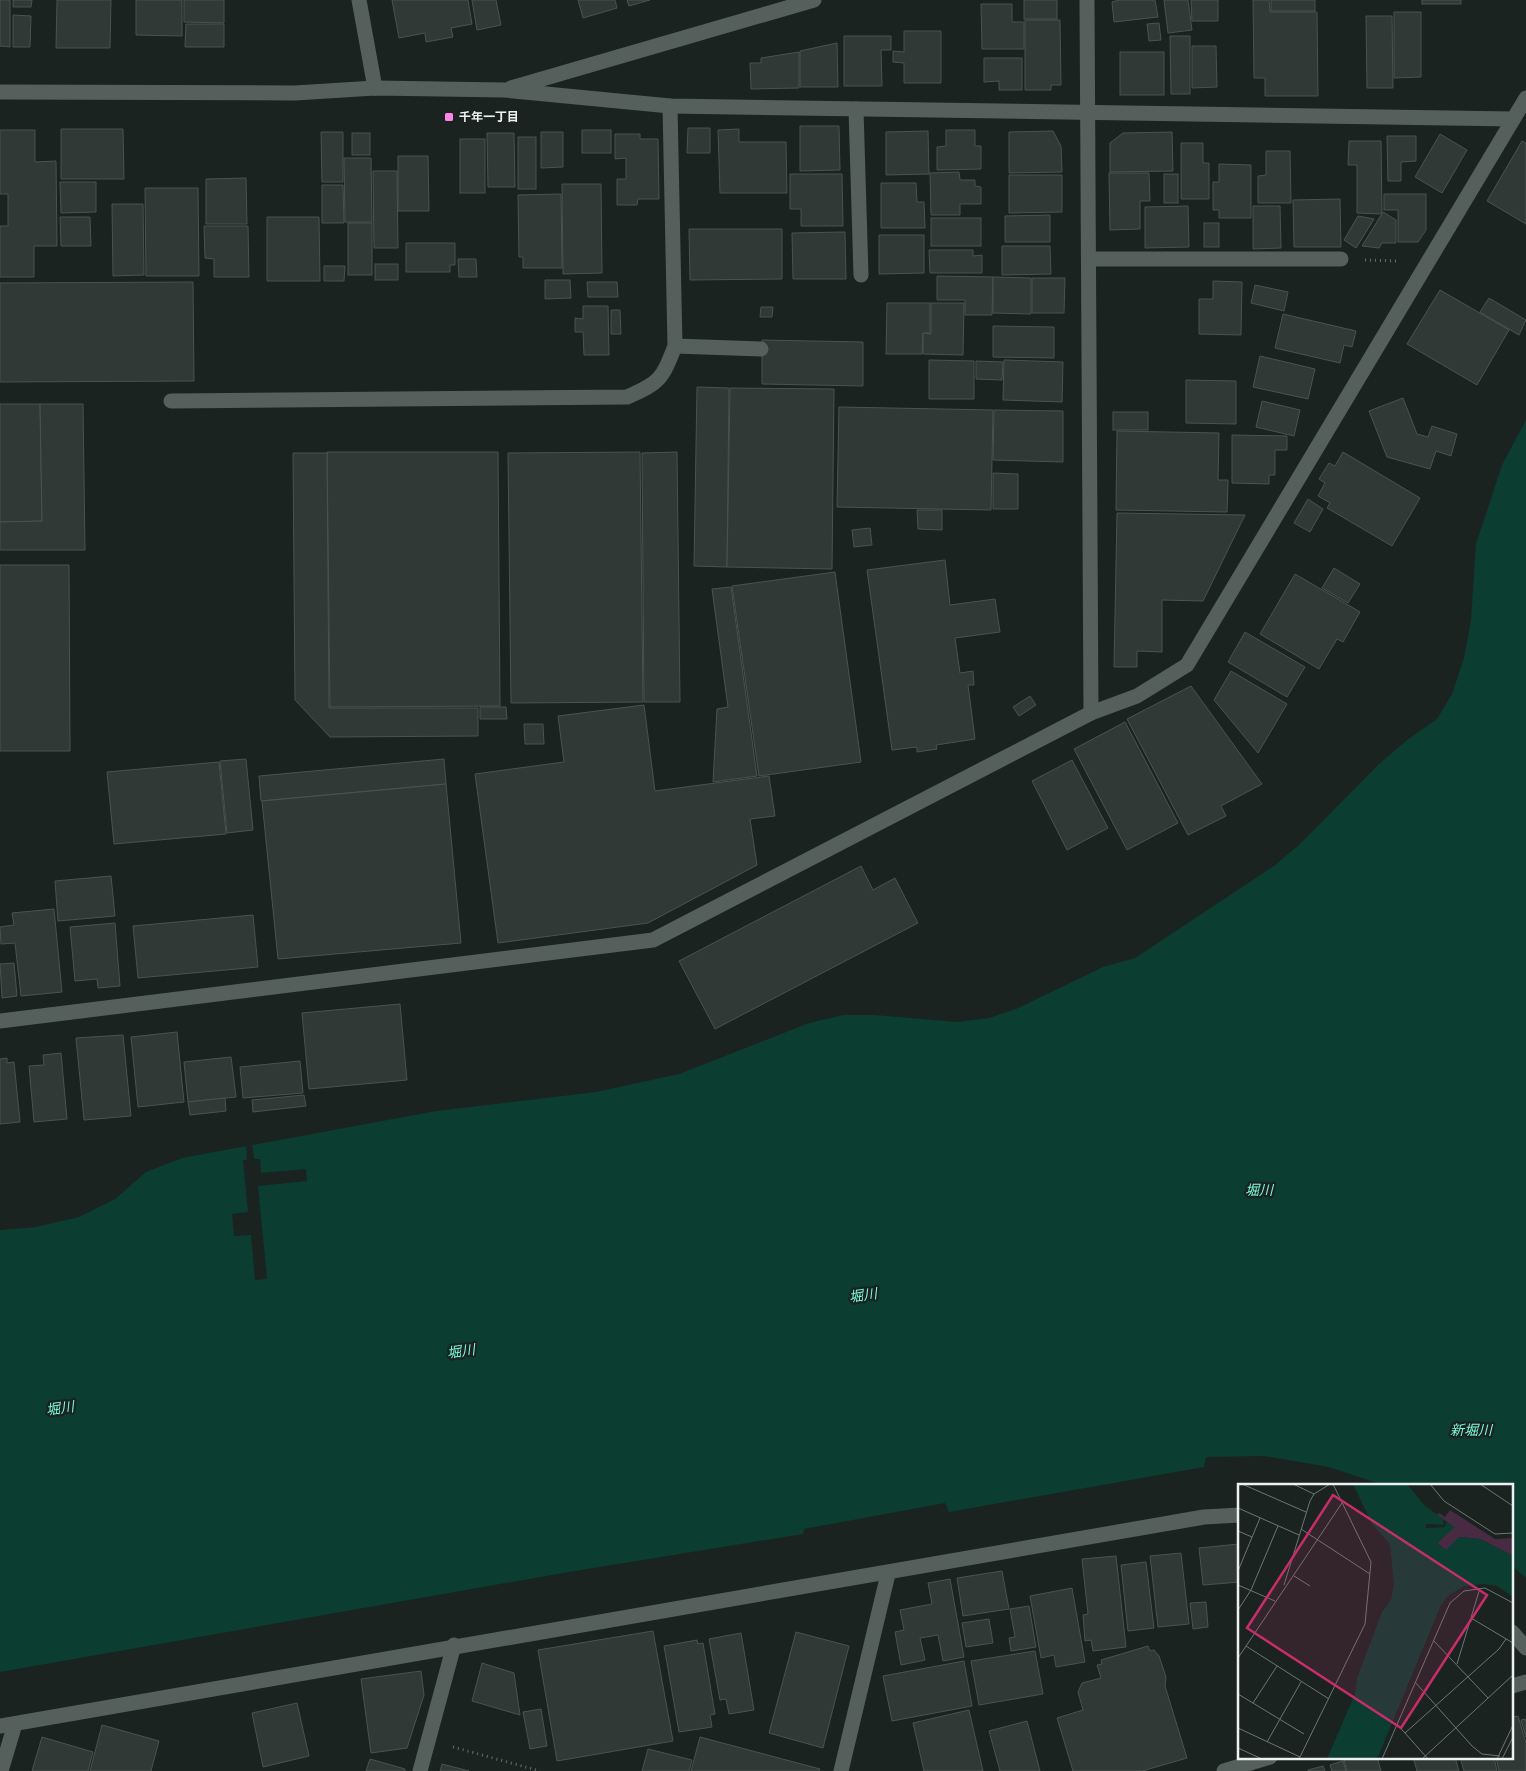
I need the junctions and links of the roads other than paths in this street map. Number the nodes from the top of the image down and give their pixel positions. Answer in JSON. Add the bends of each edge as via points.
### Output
{"nodes":[{"id":1,"x":359,"y":0,"type":"edge"},
{"id":2,"x":814,"y":0,"type":"edge"},
{"id":3,"x":1087,"y":0,"type":"edge"},
{"id":4,"x":374,"y":88,"type":"junction"},
{"id":5,"x":504,"y":90,"type":"junction"},
{"id":6,"x":0,"y":92,"type":"edge"},
{"id":7,"x":1526,"y":98,"type":"edge"},
{"id":8,"x":670,"y":106,"type":"junction"},
{"id":9,"x":856,"y":109,"type":"junction"},
{"id":10,"x":1088,"y":112,"type":"junction"},
{"id":11,"x":1513,"y":119,"type":"junction"},
{"id":12,"x":1089,"y":259,"type":"junction"},
{"id":13,"x":1341,"y":259,"type":"road end"},
{"id":14,"x":861,"y":275,"type":"dead end"},
{"id":15,"x":675,"y":346,"type":"junction"},
{"id":16,"x":761,"y":349,"type":"dead end"},
{"id":17,"x":171,"y":401,"type":"dead end"},
{"id":18,"x":1091,"y":713,"type":"junction"},
{"id":19,"x":0,"y":1021,"type":"edge"},
{"id":20,"x":1238,"y":1515,"type":"edge"},
{"id":21,"x":888,"y":1574,"type":"junction"},
{"id":22,"x":1514,"y":1634,"type":"edge"},
{"id":23,"x":454,"y":1646,"type":"junction"},
{"id":24,"x":1526,"y":1648,"type":"edge"},
{"id":25,"x":7,"y":1725,"type":"edge"},
{"id":26,"x":1268,"y":1758,"type":"edge"},
{"id":27,"x":1255,"y":1766,"type":"edge"},
{"id":28,"x":1,"y":1771,"type":"edge"},
{"id":29,"x":420,"y":1771,"type":"edge"},
{"id":30,"x":841,"y":1771,"type":"edge"},
{"id":31,"x":1224,"y":1771,"type":"edge"}],
"edges":[{"from":1,"to":4,"type":"street"},
{"from":2,"to":5,"type":"street"},
{"from":3,"to":10,"type":"street"},
{"from":4,"to":5,"type":"street"},
{"from":4,"to":6,"type":"street","via":[[295,93]]},
{"from":5,"to":8,"type":"street"},
{"from":7,"to":11,"type":"street"},
{"from":8,"to":9,"type":"street"},
{"from":8,"to":15,"type":"street"},
{"from":9,"to":10,"type":"street"},
{"from":9,"to":14,"type":"street"},
{"from":10,"to":11,"type":"street"},
{"from":10,"to":12,"type":"street"},
{"from":11,"to":18,"type":"street","via":[[1187,665],[1137,696]]},
{"from":12,"to":13,"type":"street"},
{"from":12,"to":18,"type":"street"},
{"from":15,"to":16,"type":"street"},
{"from":15,"to":17,"type":"street","via":[[667,367],[653,386],[628,397]]},
{"from":18,"to":19,"type":"street","via":[[654,940]]},
{"from":20,"to":21,"type":"street","via":[[1204,1517]]},
{"from":21,"to":23,"type":"street"},
{"from":21,"to":30,"type":"street"},
{"from":22,"to":24,"type":"street"},
{"from":23,"to":25,"type":"street"},
{"from":23,"to":29,"type":"street"},
{"from":25,"to":28,"type":"street"},
{"from":26,"to":27,"type":"street"},
{"from":27,"to":31,"type":"street"}]}
